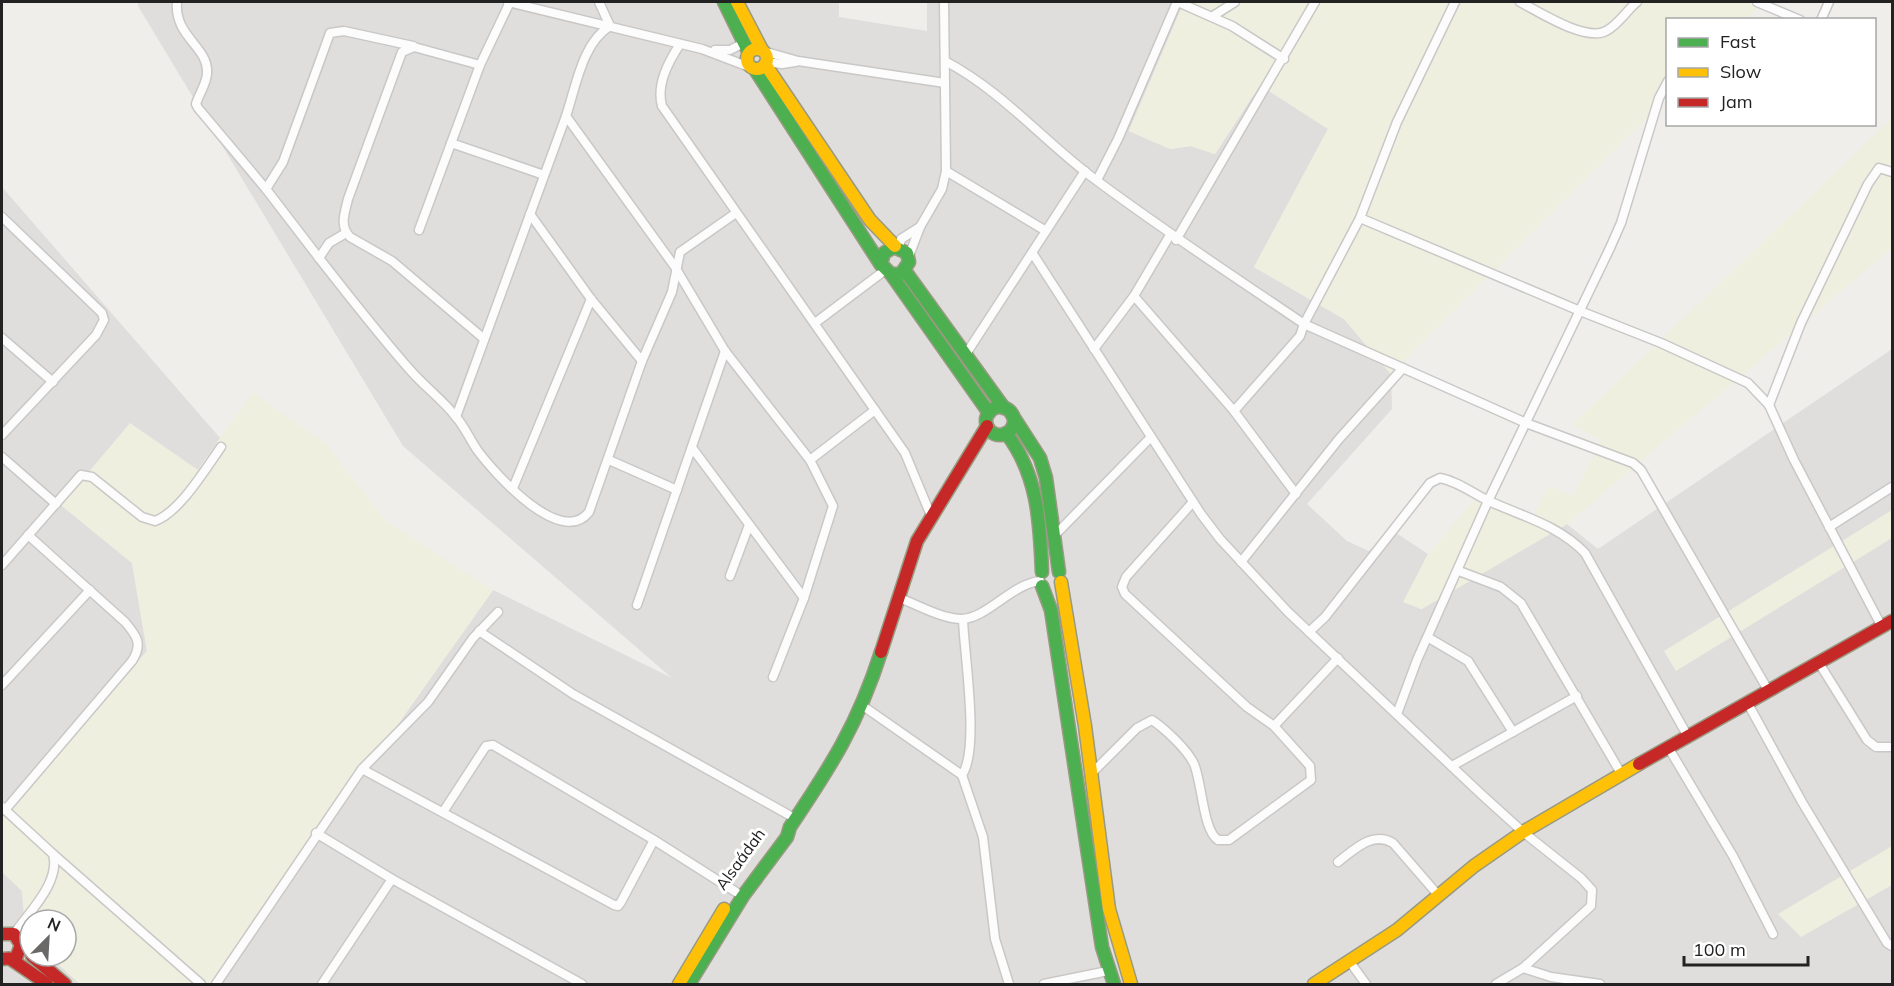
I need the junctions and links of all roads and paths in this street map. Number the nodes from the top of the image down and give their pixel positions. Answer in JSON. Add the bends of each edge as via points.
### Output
{"nodes":[{"id":1,"x":177,"y":2,"type":"edge"},
{"id":2,"x":509,"y":2,"type":"edge"},
{"id":3,"x":599,"y":2,"type":"edge"},
{"id":4,"x":724,"y":2,"type":"edge"},
{"id":5,"x":737,"y":2,"type":"edge"},
{"id":6,"x":944,"y":2,"type":"edge"},
{"id":7,"x":1177,"y":2,"type":"edge"},
{"id":8,"x":1235,"y":2,"type":"edge"},
{"id":9,"x":1315,"y":2,"type":"edge"},
{"id":10,"x":1455,"y":2,"type":"edge"},
{"id":11,"x":1520,"y":2,"type":"edge"},
{"id":12,"x":1637,"y":2,"type":"edge"},
{"id":13,"x":1757,"y":2,"type":"edge"},
{"id":14,"x":1828,"y":2,"type":"edge"},
{"id":15,"x":1213,"y":16,"type":"junction"},
{"id":16,"x":1795,"y":18,"type":"edge"},
{"id":17,"x":1822,"y":18,"type":"edge"},
{"id":18,"x":610,"y":26,"type":"junction"},
{"id":19,"x":681,"y":44,"type":"junction"},
{"id":20,"x":414,"y":47,"type":"junction"},
{"id":21,"x":702,"y":49,"type":"junction"},
{"id":22,"x":757,"y":57,"type":"junction"},
{"id":23,"x":1284,"y":59,"type":"junction"},
{"id":24,"x":945,"y":61,"type":"junction"},
{"id":25,"x":480,"y":65,"type":"junction"},
{"id":26,"x":945,"y":83,"type":"junction"},
{"id":27,"x":1666,"y":85,"type":"edge"},
{"id":28,"x":566,"y":116,"type":"junction"},
{"id":29,"x":451,"y":143,"type":"junction"},
{"id":30,"x":946,"y":171,"type":"junction"},
{"id":31,"x":1085,"y":171,"type":"junction"},
{"id":32,"x":1893,"y":172,"type":"edge"},
{"id":33,"x":544,"y":175,"type":"junction"},
{"id":34,"x":1097,"y":180,"type":"junction"},
{"id":35,"x":266,"y":189,"type":"junction"},
{"id":36,"x":736,"y":213,"type":"junction"},
{"id":37,"x":530,"y":214,"type":"junction"},
{"id":38,"x":2,"y":217,"type":"edge"},
{"id":39,"x":1360,"y":218,"type":"junction"},
{"id":40,"x":920,"y":227,"type":"junction"},
{"id":41,"x":419,"y":230,"type":"dead end"},
{"id":42,"x":1046,"y":231,"type":"junction"},
{"id":43,"x":346,"y":233,"type":"junction"},
{"id":44,"x":1173,"y":238,"type":"junction"},
{"id":45,"x":897,"y":246,"type":"junction"},
{"id":46,"x":1032,"y":254,"type":"junction"},
{"id":47,"x":909,"y":256,"type":"junction"},
{"id":48,"x":319,"y":258,"type":"junction"},
{"id":49,"x":675,"y":267,"type":"junction"},
{"id":50,"x":885,"y":270,"type":"junction"},
{"id":51,"x":905,"y":271,"type":"junction"},
{"id":52,"x":1134,"y":296,"type":"junction"},
{"id":53,"x":591,"y":299,"type":"junction"},
{"id":54,"x":1580,"y":311,"type":"junction"},
{"id":55,"x":815,"y":323,"type":"junction"},
{"id":56,"x":1304,"y":324,"type":"junction"},
{"id":57,"x":2,"y":338,"type":"edge"},
{"id":58,"x":483,"y":338,"type":"junction"},
{"id":59,"x":1094,"y":349,"type":"junction"},
{"id":60,"x":725,"y":351,"type":"junction"},
{"id":61,"x":966,"y":354,"type":"junction"},
{"id":62,"x":642,"y":361,"type":"junction"},
{"id":63,"x":1403,"y":368,"type":"junction"},
{"id":64,"x":53,"y":382,"type":"junction"},
{"id":65,"x":1769,"y":405,"type":"junction"},
{"id":66,"x":874,"y":410,"type":"junction"},
{"id":67,"x":1008,"y":410,"type":"junction"},
{"id":68,"x":1234,"y":411,"type":"junction"},
{"id":69,"x":989,"y":413,"type":"junction"},
{"id":70,"x":456,"y":417,"type":"junction"},
{"id":71,"x":1526,"y":423,"type":"junction"},
{"id":72,"x":996,"y":431,"type":"junction"},
{"id":73,"x":2,"y":435,"type":"edge"},
{"id":74,"x":1151,"y":436,"type":"junction"},
{"id":75,"x":221,"y":447,"type":"dead end"},
{"id":76,"x":693,"y":449,"type":"junction"},
{"id":77,"x":2,"y":457,"type":"edge"},
{"id":78,"x":609,"y":460,"type":"junction"},
{"id":79,"x":810,"y":460,"type":"junction"},
{"id":80,"x":1893,"y":487,"type":"edge"},
{"id":81,"x":513,"y":488,"type":"junction"},
{"id":82,"x":677,"y":490,"type":"junction"},
{"id":83,"x":1296,"y":494,"type":"junction"},
{"id":84,"x":1488,"y":501,"type":"junction"},
{"id":85,"x":1193,"y":502,"type":"junction"},
{"id":86,"x":56,"y":504,"type":"junction"},
{"id":87,"x":932,"y":518,"type":"junction"},
{"id":88,"x":749,"y":525,"type":"junction"},
{"id":89,"x":1829,"y":527,"type":"junction"},
{"id":90,"x":1056,"y":534,"type":"junction"},
{"id":91,"x":28,"y":535,"type":"junction"},
{"id":92,"x":1241,"y":562,"type":"junction"},
{"id":93,"x":2,"y":565,"type":"edge"},
{"id":94,"x":1459,"y":572,"type":"junction"},
{"id":95,"x":730,"y":576,"type":"dead end"},
{"id":96,"x":1060,"y":577,"type":"junction"},
{"id":97,"x":1041,"y":580,"type":"junction"},
{"id":98,"x":90,"y":590,"type":"junction"},
{"id":99,"x":897,"y":597,"type":"junction"},
{"id":100,"x":804,"y":598,"type":"junction"},
{"id":101,"x":637,"y":605,"type":"dead end"},
{"id":102,"x":498,"y":612,"type":"dead end"},
{"id":103,"x":963,"y":619,"type":"junction"},
{"id":104,"x":1887,"y":624,"type":"edge"},
{"id":105,"x":479,"y":631,"type":"junction"},
{"id":106,"x":1309,"y":632,"type":"junction"},
{"id":107,"x":1429,"y":638,"type":"junction"},
{"id":108,"x":1338,"y":658,"type":"junction"},
{"id":109,"x":1819,"y":663,"type":"junction"},
{"id":110,"x":773,"y":677,"type":"dead end"},
{"id":111,"x":2,"y":685,"type":"edge"},
{"id":112,"x":1768,"y":690,"type":"junction"},
{"id":113,"x":1577,"y":696,"type":"junction"},
{"id":114,"x":1747,"y":702,"type":"junction"},
{"id":115,"x":863,"y":706,"type":"junction"},
{"id":116,"x":1397,"y":714,"type":"junction"},
{"id":117,"x":1274,"y":726,"type":"junction"},
{"id":118,"x":1513,"y":732,"type":"junction"},
{"id":119,"x":1687,"y":735,"type":"junction"},
{"id":120,"x":1668,"y":747,"type":"junction"},
{"id":121,"x":1893,"y":747,"type":"edge"},
{"id":122,"x":1452,"y":766,"type":"junction"},
{"id":123,"x":362,"y":769,"type":"junction"},
{"id":124,"x":1092,"y":773,"type":"junction"},
{"id":125,"x":962,"y":775,"type":"junction"},
{"id":126,"x":1622,"y":775,"type":"junction"},
{"id":127,"x":3,"y":808,"type":"edge"},
{"id":128,"x":443,"y":812,"type":"junction"},
{"id":129,"x":793,"y":823,"type":"junction"},
{"id":130,"x":1523,"y":832,"type":"junction"},
{"id":131,"x":316,"y":833,"type":"junction"},
{"id":132,"x":654,"y":840,"type":"junction"},
{"id":133,"x":53,"y":854,"type":"junction"},
{"id":134,"x":1338,"y":862,"type":"dead end"},
{"id":135,"x":392,"y":879,"type":"junction"},
{"id":136,"x":736,"y":892,"type":"junction"},
{"id":137,"x":1438,"y":896,"type":"junction"},
{"id":138,"x":7,"y":931,"type":"edge"},
{"id":139,"x":1773,"y":934,"type":"dead end"},
{"id":140,"x":18,"y":942,"type":"edge"},
{"id":141,"x":1893,"y":946,"type":"edge"},
{"id":142,"x":5,"y":961,"type":"edge"},
{"id":143,"x":1350,"y":962,"type":"junction"},
{"id":144,"x":46,"y":968,"type":"edge"},
{"id":145,"x":1523,"y":968,"type":"junction"},
{"id":146,"x":1108,"y":971,"type":"junction"},
{"id":147,"x":47,"y":984,"type":"edge"},
{"id":148,"x":65,"y":984,"type":"edge"},
{"id":149,"x":201,"y":984,"type":"edge"},
{"id":150,"x":216,"y":984,"type":"edge"},
{"id":151,"x":322,"y":984,"type":"edge"},
{"id":152,"x":582,"y":984,"type":"edge"},
{"id":153,"x":679,"y":984,"type":"edge"},
{"id":154,"x":688,"y":984,"type":"edge"},
{"id":155,"x":1009,"y":984,"type":"edge"},
{"id":156,"x":1044,"y":984,"type":"edge"},
{"id":157,"x":1114,"y":984,"type":"edge"},
{"id":158,"x":1131,"y":984,"type":"edge"},
{"id":159,"x":1314,"y":984,"type":"edge"},
{"id":160,"x":1366,"y":984,"type":"edge"},
{"id":161,"x":1496,"y":984,"type":"edge"},
{"id":162,"x":1600,"y":984,"type":"edge"}],
"edges":[{"from":1,"to":35,"type":"street","via":[[180,28],[206,62],[207,73],[196,104]]},
{"from":2,"to":18,"type":"street"},
{"from":2,"to":25,"type":"street"},
{"from":3,"to":18,"type":"street"},
{"from":4,"to":22,"type":"main road"},
{"from":5,"to":22,"type":"main road"},
{"from":6,"to":24,"type":"street"},
{"from":7,"to":15,"type":"street"},
{"from":7,"to":34,"type":"street"},
{"from":8,"to":15,"type":"street"},
{"from":9,"to":23,"type":"street"},
{"from":10,"to":39,"type":"street","via":[[1397,122]]},
{"from":11,"to":12,"type":"street","via":[[1574,28],[1599,34]]},
{"from":13,"to":16,"type":"street"},
{"from":14,"to":17,"type":"street"},
{"from":15,"to":23,"type":"street"},
{"from":18,"to":19,"type":"street"},
{"from":18,"to":28,"type":"street","via":[[592,43]]},
{"from":19,"to":21,"type":"street"},
{"from":19,"to":36,"type":"street","via":[[662,85],[662,106]]},
{"from":20,"to":25,"type":"street"},
{"from":20,"to":35,"type":"street","via":[[344,31],[330,33],[282,162]]},
{"from":20,"to":43,"type":"street","via":[[402,52],[373,128],[348,199],[343,220]]},
{"from":21,"to":22,"type":"street"},
{"from":21,"to":22,"type":"street","via":[[730,50]]},
{"from":22,"to":26,"type":"street","via":[[782,64],[798,61]]},
{"from":22,"to":45,"type":"main road","via":[[870,220]]},
{"from":22,"to":50,"type":"main road"},
{"from":23,"to":44,"type":"street"},
{"from":24,"to":26,"type":"street"},
{"from":24,"to":31,"type":"street","via":[[987,87]]},
{"from":25,"to":29,"type":"street"},
{"from":26,"to":30,"type":"street"},
{"from":27,"to":54,"type":"street","via":[[1621,223]]},
{"from":28,"to":33,"type":"street"},
{"from":28,"to":49,"type":"street"},
{"from":29,"to":33,"type":"street"},
{"from":29,"to":41,"type":"street"},
{"from":30,"to":40,"type":"street","via":[[942,189]]},
{"from":30,"to":42,"type":"street"},
{"from":31,"to":34,"type":"street"},
{"from":31,"to":42,"type":"street"},
{"from":32,"to":65,"type":"street","via":[[1879,168],[1868,184],[1797,332]]},
{"from":33,"to":37,"type":"street"},
{"from":34,"to":44,"type":"street"},
{"from":35,"to":48,"type":"street"},
{"from":36,"to":49,"type":"street","via":[[680,252]]},
{"from":36,"to":55,"type":"street"},
{"from":37,"to":53,"type":"street"},
{"from":37,"to":58,"type":"street"},
{"from":38,"to":64,"type":"street","via":[[102,313],[104,320],[96,335]]},
{"from":39,"to":54,"type":"street"},
{"from":39,"to":56,"type":"street"},
{"from":40,"to":45,"type":"street"},
{"from":40,"to":47,"type":"street"},
{"from":42,"to":46,"type":"street"},
{"from":43,"to":48,"type":"street","via":[[328,243]]},
{"from":43,"to":58,"type":"street","via":[[392,261]]},
{"from":44,"to":52,"type":"street"},
{"from":44,"to":56,"type":"street"},
{"from":45,"to":47,"type":"main road"},
{"from":45,"to":50,"type":"main road","via":[[883,252]]},
{"from":46,"to":59,"type":"street"},
{"from":46,"to":61,"type":"street"},
{"from":47,"to":51,"type":"main road"},
{"from":48,"to":70,"type":"street","via":[[412,373]]},
{"from":49,"to":60,"type":"street"},
{"from":49,"to":62,"type":"street","via":[[672,292]]},
{"from":50,"to":51,"type":"main road"},
{"from":50,"to":55,"type":"street"},
{"from":50,"to":69,"type":"main road"},
{"from":51,"to":61,"type":"main road"},
{"from":52,"to":59,"type":"street"},
{"from":52,"to":68,"type":"street"},
{"from":53,"to":62,"type":"street"},
{"from":53,"to":81,"type":"street"},
{"from":54,"to":65,"type":"street","via":[[1738,377]]},
{"from":54,"to":71,"type":"street"},
{"from":55,"to":66,"type":"street"},
{"from":56,"to":63,"type":"street"},
{"from":56,"to":68,"type":"street","via":[[1299,336]]},
{"from":57,"to":64,"type":"street"},
{"from":58,"to":70,"type":"street"},
{"from":59,"to":74,"type":"street"},
{"from":60,"to":76,"type":"street"},
{"from":60,"to":79,"type":"street"},
{"from":61,"to":67,"type":"main road"},
{"from":62,"to":78,"type":"street"},
{"from":63,"to":71,"type":"street"},
{"from":63,"to":83,"type":"street"},
{"from":64,"to":73,"type":"street"},
{"from":65,"to":89,"type":"street"},
{"from":66,"to":79,"type":"street"},
{"from":66,"to":87,"type":"street","via":[[905,453]]},
{"from":67,"to":69,"type":"main road","via":[[996,408]]},
{"from":67,"to":72,"type":"main road","via":[[1014,422]]},
{"from":67,"to":90,"type":"main road","via":[[1040,458]]},
{"from":68,"to":83,"type":"street"},
{"from":69,"to":72,"type":"main road"},
{"from":70,"to":81,"type":"street","via":[[479,453]]},
{"from":71,"to":84,"type":"street"},
{"from":71,"to":112,"type":"street","via":[[1623,458],[1641,470]]},
{"from":72,"to":87,"type":"main road","via":[[974,449]]},
{"from":72,"to":97,"type":"main road","via":[[1015,442],[1028,467],[1035,496]]},
{"from":74,"to":85,"type":"street"},
{"from":74,"to":90,"type":"street"},
{"from":75,"to":86,"type":"street","via":[[185,495],[155,521],[142,517],[85,474]]},
{"from":76,"to":82,"type":"street"},
{"from":76,"to":88,"type":"street"},
{"from":77,"to":86,"type":"street"},
{"from":78,"to":81,"type":"street","via":[[589,512],[575,522],[548,516]]},
{"from":78,"to":82,"type":"street"},
{"from":79,"to":100,"type":"street","via":[[832,506]]},
{"from":80,"to":89,"type":"street"},
{"from":82,"to":101,"type":"street"},
{"from":83,"to":92,"type":"street"},
{"from":84,"to":94,"type":"street"},
{"from":84,"to":106,"type":"street","via":[[1452,481],[1440,478],[1430,483],[1332,609]]},
{"from":84,"to":119,"type":"street","via":[[1563,533],[1585,553]]},
{"from":85,"to":92,"type":"street"},
{"from":85,"to":117,"type":"street","via":[[1122,586],[1125,594],[1247,707]]},
{"from":86,"to":91,"type":"street"},
{"from":87,"to":99,"type":"main road","via":[[918,542]]},
{"from":88,"to":95,"type":"street"},
{"from":88,"to":100,"type":"street"},
{"from":89,"to":104,"type":"street"},
{"from":90,"to":96,"type":"main road"},
{"from":91,"to":93,"type":"street"},
{"from":91,"to":98,"type":"street"},
{"from":92,"to":106,"type":"street"},
{"from":94,"to":107,"type":"street"},
{"from":94,"to":113,"type":"street","via":[[1501,587],[1521,603]]},
{"from":96,"to":97,"type":"main road","via":[[1050,568]]},
{"from":96,"to":97,"type":"main road","via":[[1051,590]]},
{"from":96,"to":124,"type":"main road"},
{"from":97,"to":103,"type":"street","via":[[1027,582]]},
{"from":97,"to":146,"type":"main road","via":[[1051,610]]},
{"from":98,"to":111,"type":"street"},
{"from":98,"to":127,"type":"street","via":[[137,636],[138,652]]},
{"from":99,"to":103,"type":"street"},
{"from":99,"to":115,"type":"main road"},
{"from":100,"to":110,"type":"street"},
{"from":102,"to":105,"type":"street"},
{"from":103,"to":125,"type":"street","via":[[970,742],[968,765]]},
{"from":104,"to":109,"type":"main road"},
{"from":105,"to":123,"type":"street","via":[[428,702]]},
{"from":105,"to":129,"type":"street","via":[[573,694]]},
{"from":106,"to":108,"type":"street"},
{"from":107,"to":116,"type":"street"},
{"from":107,"to":118,"type":"street","via":[[1468,661]]},
{"from":108,"to":116,"type":"street"},
{"from":108,"to":117,"type":"street"},
{"from":109,"to":112,"type":"main road"},
{"from":109,"to":121,"type":"street","via":[[1867,740],[1876,747]]},
{"from":112,"to":114,"type":"main road"},
{"from":113,"to":118,"type":"street"},
{"from":113,"to":126,"type":"street"},
{"from":114,"to":119,"type":"main road"},
{"from":114,"to":141,"type":"street","via":[[1808,812],[1887,943]]},
{"from":115,"to":125,"type":"street"},
{"from":115,"to":129,"type":"main road","via":[[837,757]]},
{"from":116,"to":122,"type":"street"},
{"from":117,"to":124,"type":"street","via":[[1310,766],[1311,780],[1229,840],[1218,840],[1210,833],[1190,757],[1152,720],[1137,728]]},
{"from":118,"to":122,"type":"street"},
{"from":119,"to":120,"type":"main road"},
{"from":120,"to":126,"type":"main road"},
{"from":120,"to":139,"type":"street","via":[[1728,847]]},
{"from":122,"to":130,"type":"street"},
{"from":123,"to":128,"type":"street"},
{"from":123,"to":131,"type":"street"},
{"from":124,"to":158,"type":"main road","via":[[1103,872],[1121,958]]},
{"from":125,"to":155,"type":"street","via":[[983,837],[995,939]]},
{"from":126,"to":130,"type":"main road"},
{"from":127,"to":133,"type":"street"},
{"from":128,"to":132,"type":"street","via":[[488,745]]},
{"from":128,"to":132,"type":"street","via":[[618,906]]},
{"from":129,"to":136,"type":"main road","name":"Alsaádah","via":[[781,832]]},
{"from":129,"to":154,"type":"main road","name":"Alsaádah"},
{"from":130,"to":137,"type":"main road"},
{"from":130,"to":145,"type":"street","via":[[1581,878],[1594,898],[1591,906]]},
{"from":131,"to":135,"type":"street"},
{"from":131,"to":150,"type":"street"},
{"from":132,"to":136,"type":"street"},
{"from":133,"to":138,"type":"street","via":[[55,866],[50,882]]},
{"from":133,"to":149,"type":"street"},
{"from":134,"to":137,"type":"street","via":[[1374,839],[1384,837],[1394,843]]},
{"from":135,"to":151,"type":"street"},
{"from":135,"to":152,"type":"street"},
{"from":136,"to":153,"type":"main road","name":"Alsaádah"},
{"from":137,"to":143,"type":"main road"},
{"from":138,"to":140,"type":"main road"},
{"from":142,"to":147,"type":"main road","via":[[32,972]]},
{"from":143,"to":159,"type":"main road"},
{"from":143,"to":160,"type":"street"},
{"from":144,"to":148,"type":"main road"},
{"from":145,"to":161,"type":"street"},
{"from":145,"to":162,"type":"street","via":[[1551,977]]},
{"from":146,"to":156,"type":"street"},
{"from":146,"to":157,"type":"main road"}]}
